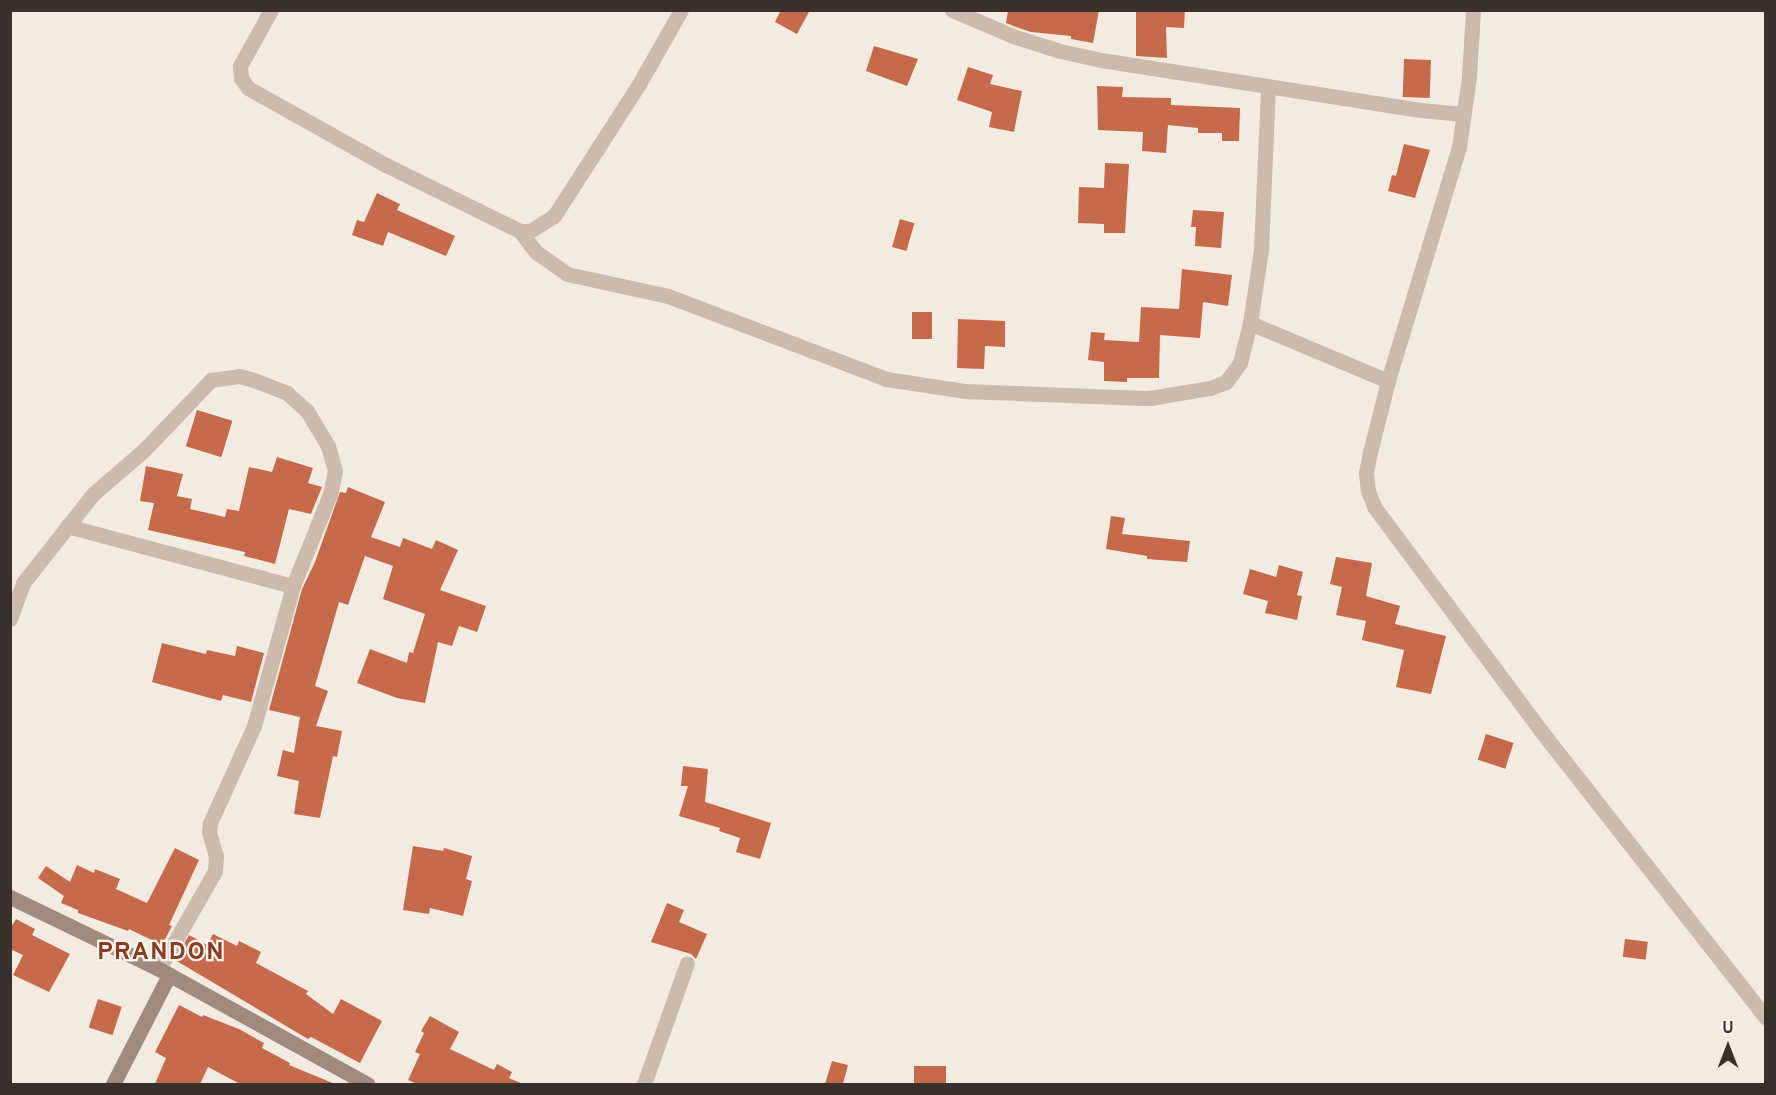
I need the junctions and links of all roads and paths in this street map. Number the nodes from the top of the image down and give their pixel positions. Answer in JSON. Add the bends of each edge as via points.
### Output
{"nodes":[{"id":1,"x":271,"y":10,"type":"edge"},
{"id":2,"x":681,"y":10,"type":"edge"},
{"id":3,"x":952,"y":10,"type":"edge"},
{"id":4,"x":1473,"y":10,"type":"edge"},
{"id":5,"x":1268,"y":87,"type":"junction"},
{"id":6,"x":1464,"y":114,"type":"junction"},
{"id":7,"x":520,"y":231,"type":"junction"},
{"id":8,"x":1250,"y":323,"type":"junction"},
{"id":9,"x":1388,"y":381,"type":"junction"},
{"id":10,"x":67,"y":526,"type":"junction"},
{"id":11,"x":17,"y":578,"type":"edge"},
{"id":12,"x":292,"y":586,"type":"junction"},
{"id":13,"x":10,"y":619,"type":"edge"},
{"id":14,"x":10,"y":897,"type":"edge"},
{"id":15,"x":687,"y":963,"type":"dead end"},
{"id":16,"x":164,"y":972,"type":"junction"},
{"id":17,"x":1766,"y":1018,"type":"edge"},
{"id":18,"x":113,"y":1084,"type":"edge"},
{"id":19,"x":367,"y":1084,"type":"edge"},
{"id":20,"x":644,"y":1084,"type":"edge"}],
"edges":[{"from":1,"to":7,"type":"street","via":[[240,66],[241,78],[248,88],[386,165]]},
{"from":2,"to":7,"type":"street","via":[[639,84],[554,216],[530,231]]},
{"from":3,"to":5,"type":"street","via":[[1060,51]]},
{"from":4,"to":6,"type":"street"},
{"from":5,"to":6,"type":"street"},
{"from":5,"to":8,"type":"street","via":[[1261,249]]},
{"from":6,"to":9,"type":"street","via":[[1450,178]]},
{"from":7,"to":8,"type":"street","via":[[536,252],[567,274],[668,296],[886,380],[964,391],[1150,398],[1219,386],[1227,382],[1240,363]]},
{"from":8,"to":9,"type":"street"},
{"from":9,"to":17,"type":"street","via":[[1366,473],[1375,508],[1541,731]]},
{"from":10,"to":11,"type":"street"},
{"from":10,"to":12,"type":"street"},
{"from":10,"to":12,"type":"street","via":[[93,494],[144,450],[211,380],[239,376],[287,393],[307,411],[328,446],[335,471],[330,494]]},
{"from":11,"to":13,"type":"street"},
{"from":12,"to":16,"type":"street","via":[[254,726],[210,824],[215,871]]},
{"from":14,"to":16,"type":"main road"},
{"from":15,"to":20,"type":"street"},
{"from":16,"to":18,"type":"main road"},
{"from":16,"to":19,"type":"main road"}]}
